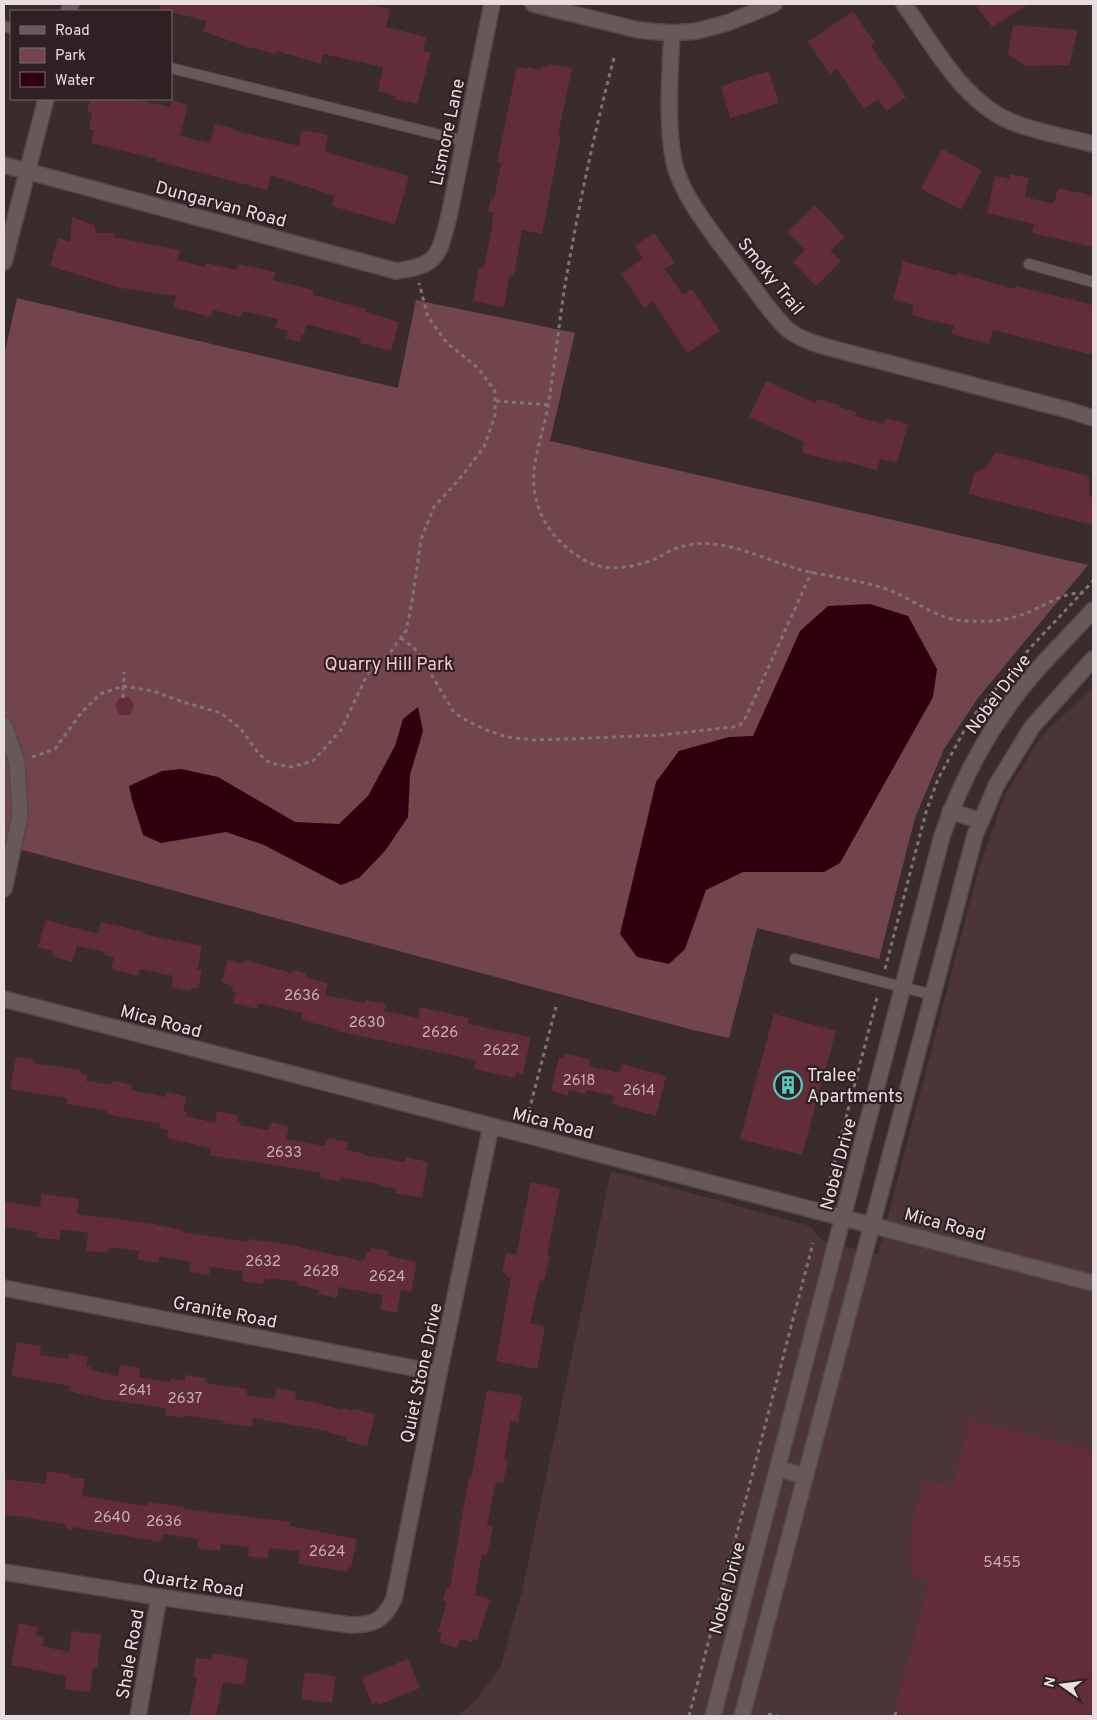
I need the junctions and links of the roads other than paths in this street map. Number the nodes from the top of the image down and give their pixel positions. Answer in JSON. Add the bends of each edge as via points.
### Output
{"nodes":[{"id":1,"x":492,"y":4,"type":"edge"},
{"id":2,"x":533,"y":4,"type":"edge"},
{"id":3,"x":774,"y":4,"type":"edge"},
{"id":4,"x":904,"y":4,"type":"edge"},
{"id":5,"x":672,"y":33,"type":"junction"},
{"id":6,"x":172,"y":68,"type":"edge"},
{"id":7,"x":46,"y":100,"type":"edge"},
{"id":8,"x":464,"y":141,"type":"junction"},
{"id":9,"x":1093,"y":144,"type":"edge"},
{"id":10,"x":4,"y":165,"type":"edge"},
{"id":11,"x":28,"y":171,"type":"junction"},
{"id":12,"x":4,"y":262,"type":"edge"},
{"id":13,"x":1029,"y":264,"type":"dead end"},
{"id":14,"x":422,"y":266,"type":"joint"},
{"id":15,"x":1093,"y":282,"type":"edge"},
{"id":16,"x":1093,"y":418,"type":"edge"},
{"id":17,"x":1093,"y":610,"type":"edge"},
{"id":18,"x":1093,"y":659,"type":"edge"},
{"id":19,"x":4,"y":725,"type":"edge"},
{"id":20,"x":950,"y":812,"type":"junction"},
{"id":21,"x":981,"y":821,"type":"junction"},
{"id":22,"x":4,"y":889,"type":"edge"},
{"id":23,"x":795,"y":959,"type":"dead end"},
{"id":24,"x":903,"y":987,"type":"junction"},
{"id":25,"x":933,"y":994,"type":"junction"},
{"id":26,"x":4,"y":999,"type":"edge"},
{"id":27,"x":491,"y":1126,"type":"junction"},
{"id":28,"x":843,"y":1217,"type":"junction"},
{"id":29,"x":873,"y":1224,"type":"junction"},
{"id":30,"x":1093,"y":1283,"type":"edge"},
{"id":31,"x":4,"y":1288,"type":"edge"},
{"id":32,"x":439,"y":1374,"type":"junction"},
{"id":33,"x":778,"y":1469,"type":"junction"},
{"id":34,"x":806,"y":1476,"type":"junction"},
{"id":35,"x":4,"y":1572,"type":"edge"},
{"id":36,"x":159,"y":1597,"type":"junction"},
{"id":37,"x":377,"y":1621,"type":"joint"},
{"id":38,"x":138,"y":1716,"type":"edge"},
{"id":39,"x":713,"y":1716,"type":"edge"},
{"id":40,"x":742,"y":1716,"type":"edge"}],
"edges":[{"from":1,"to":8,"type":"street","name":"Lismore Lane"},
{"from":2,"to":5,"type":"street","via":[[638,30]]},
{"from":3,"to":5,"type":"street","via":[[727,23],[697,31]]},
{"from":4,"to":9,"type":"street","via":[[960,83],[993,112],[1011,122]]},
{"from":5,"to":16,"type":"street","name":"Smoky Trail","via":[[670,119],[674,163],[687,194],[710,230],[787,328],[806,340],[834,349]]},
{"from":6,"to":8,"type":"lane"},
{"from":7,"to":11,"type":"street"},
{"from":8,"to":14,"type":"street","name":"Lismore Lane","via":[[440,249]]},
{"from":10,"to":11,"type":"street","name":"Dungarvan Road"},
{"from":11,"to":12,"type":"street"},
{"from":11,"to":14,"type":"street","name":"Dungarvan Road","via":[[396,271]]},
{"from":13,"to":15,"type":"lane"},
{"from":17,"to":20,"type":"street","name":"Nobel Drive","via":[[1006,709],[979,750]]},
{"from":18,"to":21,"type":"street","via":[[1032,727],[997,784]]},
{"from":19,"to":22,"type":"street","via":[[17,762],[20,816]]},
{"from":20,"to":21,"type":"street"},
{"from":20,"to":24,"type":"street","name":"Nobel Drive"},
{"from":21,"to":25,"type":"street"},
{"from":23,"to":24,"type":"lane"},
{"from":24,"to":25,"type":"lane"},
{"from":24,"to":28,"type":"street","name":"Nobel Drive"},
{"from":25,"to":29,"type":"street"},
{"from":26,"to":27,"type":"street","name":"Mica Road"},
{"from":27,"to":28,"type":"street","name":"Mica Road"},
{"from":27,"to":32,"type":"street","name":"Quiet Stone Drive"},
{"from":28,"to":29,"type":"street","name":"Mica Road"},
{"from":28,"to":33,"type":"street","name":"Nobel Drive"},
{"from":29,"to":30,"type":"street","name":"Mica Road"},
{"from":29,"to":34,"type":"street"},
{"from":31,"to":32,"type":"street","name":"Granite Road"},
{"from":32,"to":37,"type":"street","name":"Quiet Stone Drive","via":[[394,1599],[388,1611]]},
{"from":33,"to":34,"type":"street"},
{"from":33,"to":39,"type":"street","name":"Nobel Drive"},
{"from":34,"to":40,"type":"street"},
{"from":35,"to":36,"type":"street","name":"Quartz Road"},
{"from":36,"to":37,"type":"street","name":"Quartz Road","via":[[350,1625]]},
{"from":36,"to":38,"type":"street","name":"Shale Road"}]}
